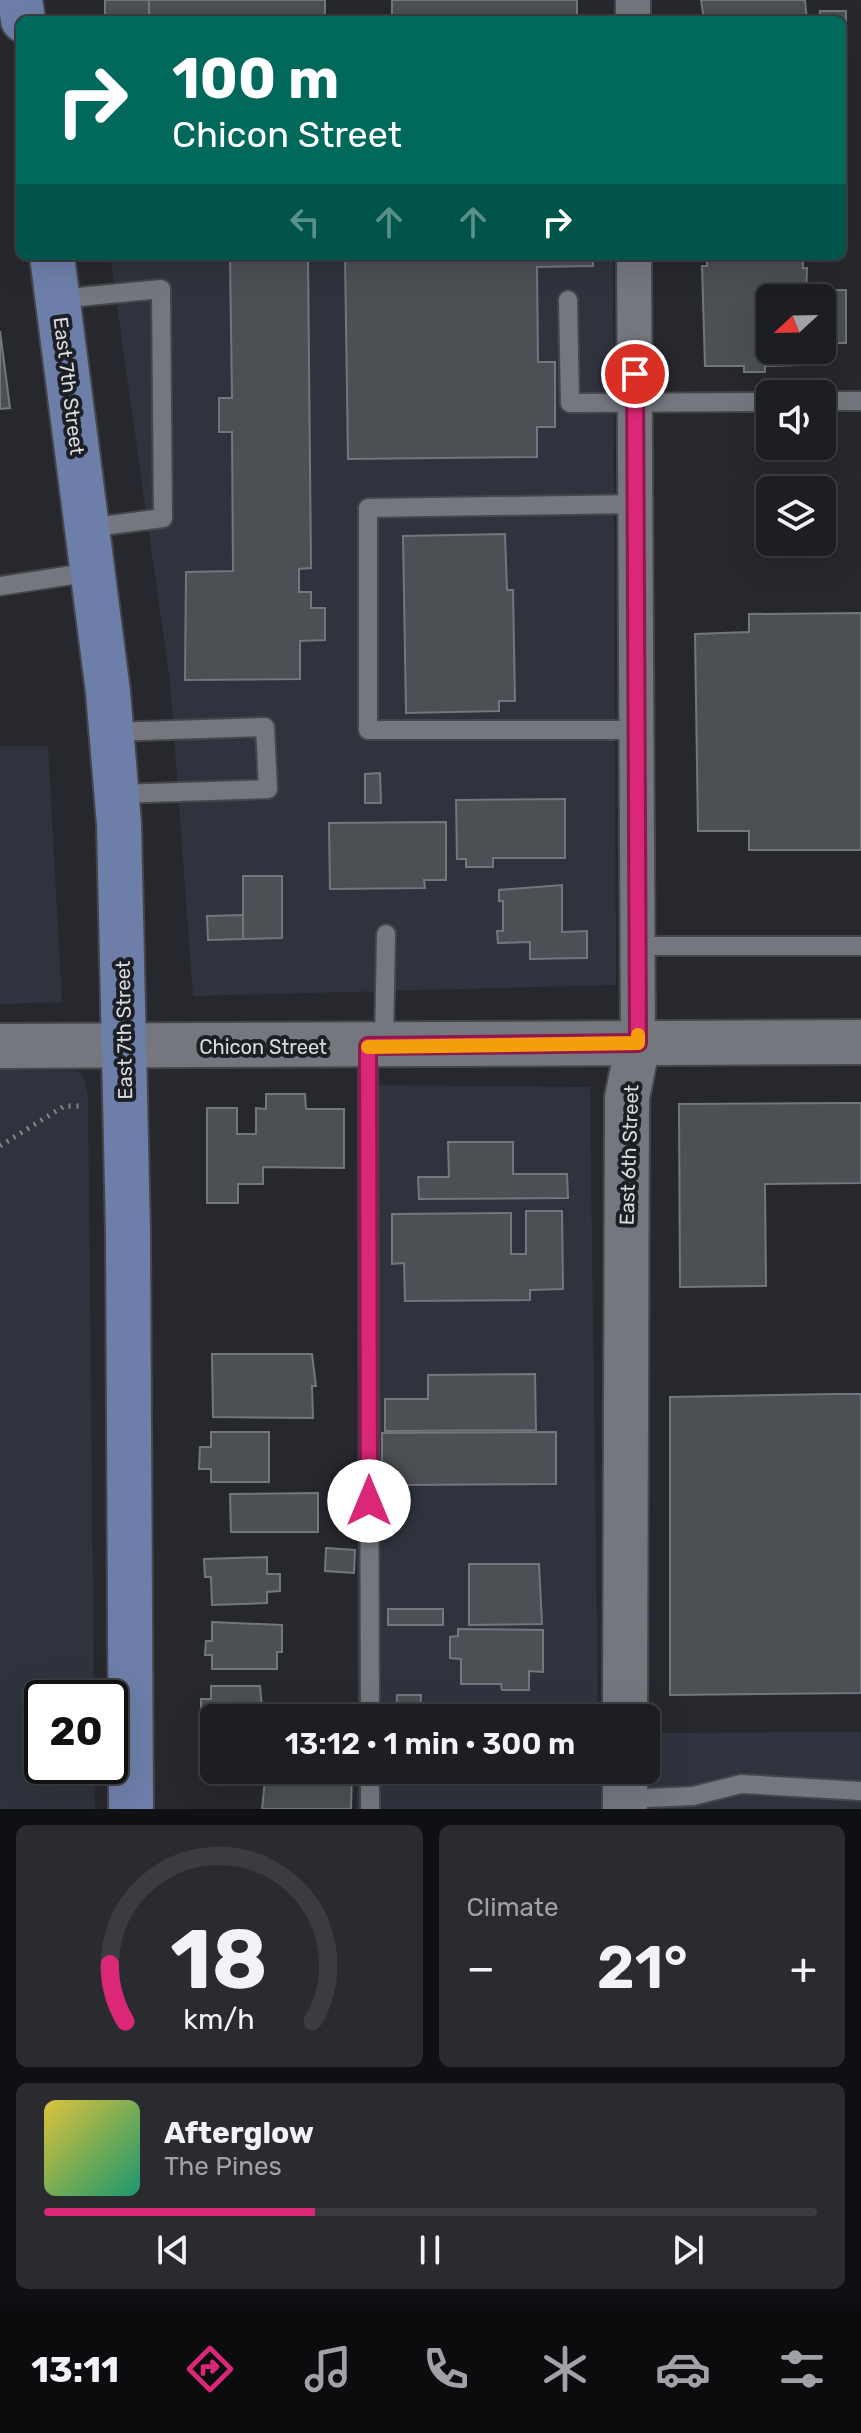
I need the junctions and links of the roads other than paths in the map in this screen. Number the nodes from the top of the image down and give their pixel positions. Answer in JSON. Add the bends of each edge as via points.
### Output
{"nodes":[{"id":1,"x":53,"y":260,"type":"edge"},
{"id":2,"x":634,"y":260,"type":"edge"},
{"id":3,"x":58,"y":299,"type":"junction"},
{"id":4,"x":568,"y":300,"type":"dead end"},
{"id":5,"x":836,"y":401,"type":"edge"},
{"id":6,"x":861,"y":401,"type":"edge"},
{"id":7,"x":756,"y":402,"type":"edge"},
{"id":8,"x":635,"y":403,"type":"junction"},
{"id":9,"x":635,"y":504,"type":"junction"},
{"id":10,"x":87,"y":528,"type":"junction"},
{"id":11,"x":92,"y":572,"type":"junction"},
{"id":12,"x":0,"y":586,"type":"edge"},
{"id":13,"x":636,"y":730,"type":"junction"},
{"id":14,"x":111,"y":732,"type":"junction"},
{"id":15,"x":117,"y":794,"type":"junction"},
{"id":16,"x":386,"y":934,"type":"dead end"},
{"id":17,"x":637,"y":946,"type":"junction"},
{"id":18,"x":861,"y":946,"type":"edge"},
{"id":19,"x":861,"y":1042,"type":"edge"},
{"id":20,"x":638,"y":1043,"type":"junction"},
{"id":21,"x":0,"y":1046,"type":"edge"},
{"id":22,"x":376,"y":1046,"type":"junction"},
{"id":23,"x":124,"y":1047,"type":"junction"},
{"id":24,"x":370,"y":1704,"type":"edge"},
{"id":25,"x":625,"y":1704,"type":"edge"},
{"id":26,"x":370,"y":1784,"type":"edge"},
{"id":27,"x":861,"y":1791,"type":"edge"},
{"id":28,"x":625,"y":1793,"type":"edge"},
{"id":29,"x":131,"y":1809,"type":"edge"},
{"id":30,"x":370,"y":1809,"type":"edge"}],
"edges":[{"from":1,"to":3,"type":"main road","name":"East 7th Street"},
{"from":2,"to":8,"type":"street","name":"East 6th Street"},
{"from":3,"to":10,"type":"main road","name":"East 7th Street"},
{"from":3,"to":10,"type":"lane","via":[[161,289],[163,518]]},
{"from":4,"to":8,"type":"lane","via":[[570,403]]},
{"from":5,"to":6,"type":"lane"},
{"from":7,"to":8,"type":"lane"},
{"from":8,"to":9,"type":"street","name":"East 6th Street"},
{"from":9,"to":13,"type":"street","name":"East 6th Street"},
{"from":9,"to":13,"type":"lane","via":[[368,508],[368,730]]},
{"from":10,"to":11,"type":"main road","name":"East 7th Street"},
{"from":11,"to":12,"type":"lane"},
{"from":11,"to":14,"type":"main road","name":"East 7th Street"},
{"from":13,"to":17,"type":"street","name":"East 6th Street"},
{"from":14,"to":15,"type":"main road","name":"East 7th Street"},
{"from":14,"to":15,"type":"lane","via":[[265,727],[268,789]]},
{"from":15,"to":23,"type":"main road","name":"East 7th Street"},
{"from":16,"to":22,"type":"lane"},
{"from":17,"to":18,"type":"lane"},
{"from":17,"to":20,"type":"street","name":"East 6th Street"},
{"from":19,"to":20,"type":"street","name":"Chicon Street"},
{"from":20,"to":22,"type":"street","name":"Chicon Street"},
{"from":20,"to":25,"type":"street","name":"East 6th Street","via":[[627,1098]]},
{"from":21,"to":23,"type":"street","name":"Chicon Street"},
{"from":22,"to":23,"type":"street","name":"Chicon Street"},
{"from":22,"to":24,"type":"lane"},
{"from":23,"to":29,"type":"main road","name":"East 7th Street"},
{"from":26,"to":30,"type":"lane"},
{"from":27,"to":28,"type":"lane","via":[[741,1784],[693,1796]]}]}
